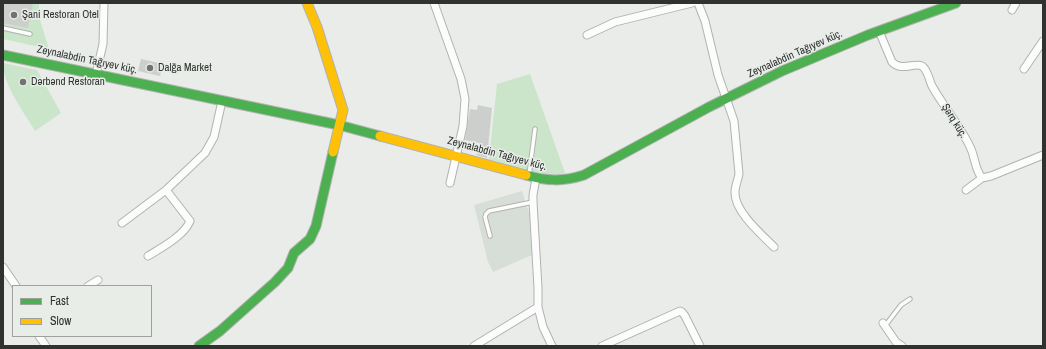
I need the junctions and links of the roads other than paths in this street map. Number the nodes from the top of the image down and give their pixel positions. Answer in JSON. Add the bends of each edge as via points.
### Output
{"nodes":[{"id":1,"x":104,"y":3,"type":"edge"},
{"id":2,"x":307,"y":3,"type":"edge"},
{"id":3,"x":434,"y":3,"type":"edge"},
{"id":4,"x":692,"y":3,"type":"edge"},
{"id":5,"x":698,"y":3,"type":"edge"},
{"id":6,"x":956,"y":3,"type":"edge"},
{"id":7,"x":1016,"y":3,"type":"edge"},
{"id":8,"x":1012,"y":10,"type":"dead end"},
{"id":9,"x":3,"y":28,"type":"edge"},
{"id":10,"x":879,"y":31,"type":"junction"},
{"id":11,"x":30,"y":34,"type":"dead end"},
{"id":12,"x":587,"y":35,"type":"dead end"},
{"id":13,"x":1043,"y":40,"type":"edge"},
{"id":14,"x":3,"y":55,"type":"edge"},
{"id":15,"x":1024,"y":69,"type":"dead end"},
{"id":16,"x":96,"y":74,"type":"junction"},
{"id":17,"x":726,"y":98,"type":"junction"},
{"id":18,"x":222,"y":101,"type":"junction"},
{"id":19,"x":339,"y":125,"type":"junction"},
{"id":20,"x":535,"y":129,"type":"dead end"},
{"id":21,"x":459,"y":144,"type":"junction"},
{"id":22,"x":476,"y":149,"type":"dead end"},
{"id":23,"x":1043,"y":155,"type":"edge"},
{"id":24,"x":457,"y":156,"type":"junction"},
{"id":25,"x":533,"y":177,"type":"junction"},
{"id":26,"x":982,"y":178,"type":"junction"},
{"id":27,"x":450,"y":183,"type":"dead end"},
{"id":28,"x":166,"y":190,"type":"junction"},
{"id":29,"x":966,"y":190,"type":"dead end"},
{"id":30,"x":533,"y":202,"type":"junction"},
{"id":31,"x":122,"y":223,"type":"dead end"},
{"id":32,"x":490,"y":236,"type":"dead end"},
{"id":33,"x":774,"y":247,"type":"dead end"},
{"id":34,"x":148,"y":256,"type":"dead end"},
{"id":35,"x":3,"y":268,"type":"edge"},
{"id":36,"x":98,"y":280,"type":"dead end"},
{"id":37,"x":15,"y":285,"type":"edge"},
{"id":38,"x":90,"y":285,"type":"edge"},
{"id":39,"x":910,"y":299,"type":"dead end"},
{"id":40,"x":538,"y":307,"type":"junction"},
{"id":41,"x":884,"y":325,"type":"joint"},
{"id":42,"x":40,"y":337,"type":"edge"},
{"id":43,"x":46,"y":346,"type":"edge"},
{"id":44,"x":200,"y":346,"type":"edge"},
{"id":45,"x":474,"y":346,"type":"edge"},
{"id":46,"x":552,"y":346,"type":"edge"},
{"id":47,"x":602,"y":346,"type":"edge"},
{"id":48,"x":700,"y":346,"type":"edge"},
{"id":49,"x":902,"y":346,"type":"edge"}],
"edges":[{"from":1,"to":16,"type":"street","via":[[103,44]]},
{"from":2,"to":19,"type":"street","via":[[342,101],[343,110]]},
{"from":3,"to":21,"type":"street","via":[[464,88],[465,113]]},
{"from":4,"to":12,"type":"street","via":[[615,22]]},
{"from":5,"to":17,"type":"street"},
{"from":6,"to":10,"type":"street","name":"Zeynalabdin Tağıyev küç."},
{"from":7,"to":8,"type":"street"},
{"from":9,"to":11,"type":"lane"},
{"from":10,"to":17,"type":"street","name":"Zeynalabdin Tağıyev küç."},
{"from":10,"to":26,"type":"street","name":"Şərq küç.","via":[[895,65],[920,66],[924,69],[932,87],[971,149]]},
{"from":13,"to":15,"type":"street"},
{"from":14,"to":16,"type":"street","name":"Zeynalabdin Tağıyev küç."},
{"from":16,"to":18,"type":"street","name":"Zeynalabdin Tağıyev küç."},
{"from":17,"to":25,"type":"street","name":"Zeynalabdin Tağıyev küç.","via":[[579,177],[558,182]]},
{"from":17,"to":33,"type":"street","via":[[734,121],[736,140],[739,174],[734,190],[736,201],[758,231]]},
{"from":18,"to":19,"type":"street","name":"Zeynalabdin Tağıyev küç."},
{"from":18,"to":28,"type":"street","via":[[217,124],[205,153]]},
{"from":19,"to":24,"type":"street","name":"Zeynalabdin Tağıyev küç."},
{"from":19,"to":44,"type":"street","via":[[316,226],[310,239],[297,249],[288,268],[275,282]]},
{"from":20,"to":25,"type":"lane"},
{"from":21,"to":22,"type":"lane"},
{"from":21,"to":24,"type":"street"},
{"from":23,"to":26,"type":"street"},
{"from":24,"to":25,"type":"street","name":"Zeynalabdin Tağıyev küç."},
{"from":24,"to":27,"type":"street"},
{"from":25,"to":30,"type":"street"},
{"from":26,"to":29,"type":"street"},
{"from":28,"to":31,"type":"street"},
{"from":28,"to":34,"type":"street","via":[[190,221],[188,226]]},
{"from":30,"to":32,"type":"lane","via":[[486,214]]},
{"from":30,"to":40,"type":"street"},
{"from":35,"to":37,"type":"street"},
{"from":36,"to":38,"type":"street"},
{"from":39,"to":41,"type":"lane","via":[[901,305]]},
{"from":40,"to":45,"type":"street"},
{"from":40,"to":46,"type":"street","via":[[543,327]]},
{"from":41,"to":49,"type":"street"},
{"from":42,"to":43,"type":"street"},
{"from":47,"to":48,"type":"street","via":[[680,311]]}]}
